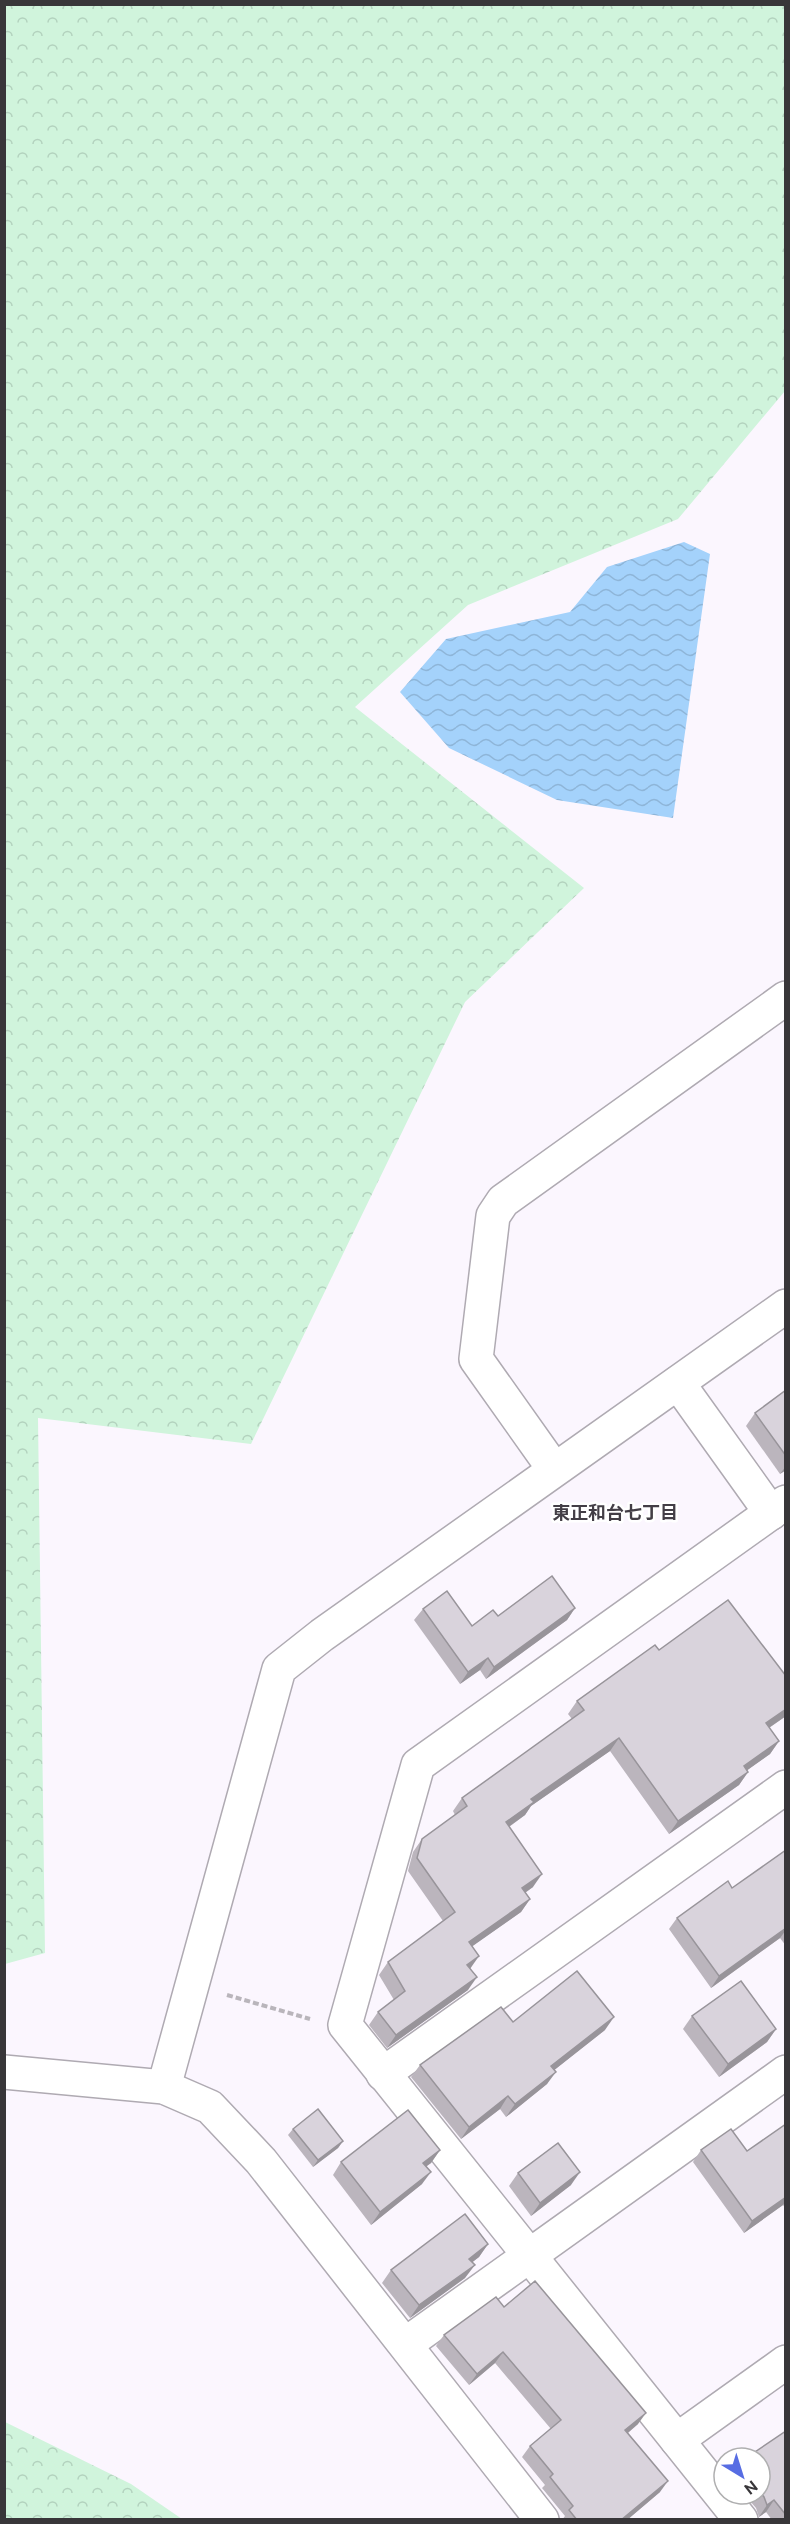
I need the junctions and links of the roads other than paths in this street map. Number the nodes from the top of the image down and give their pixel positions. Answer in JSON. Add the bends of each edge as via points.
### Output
{"nodes":[{"id":1,"x":786,"y":998,"type":"edge"},
{"id":2,"x":786,"y":1306,"type":"edge"},
{"id":3,"x":678,"y":1383,"type":"junction"},
{"id":4,"x":554,"y":1469,"type":"junction"},
{"id":5,"x":778,"y":1507,"type":"edge"},
{"id":6,"x":786,"y":1787,"type":"edge"},
{"id":7,"x":4,"y":2072,"type":"edge"},
{"id":8,"x":786,"y":2072,"type":"edge"},
{"id":9,"x":383,"y":2074,"type":"junction"},
{"id":10,"x":164,"y":2087,"type":"junction"},
{"id":11,"x":529,"y":2254,"type":"junction"},
{"id":12,"x":406,"y":2344,"type":"junction"},
{"id":13,"x":786,"y":2362,"type":"edge"},
{"id":14,"x":677,"y":2440,"type":"junction"},
{"id":15,"x":542,"y":2520,"type":"edge"},
{"id":16,"x":741,"y":2520,"type":"edge"}],
"edges":[{"from":1,"to":4,"type":"street","via":[[502,1201],[493,1216],[476,1359]]},
{"from":2,"to":3,"type":"street"},
{"from":3,"to":4,"type":"street"},
{"from":3,"to":5,"type":"street"},
{"from":4,"to":10,"type":"street","via":[[279,1669]]},
{"from":5,"to":9,"type":"street","via":[[418,1765],[345,2025]]},
{"from":6,"to":9,"type":"street"},
{"from":7,"to":10,"type":"street"},
{"from":8,"to":11,"type":"street"},
{"from":9,"to":11,"type":"street"},
{"from":10,"to":12,"type":"street","via":[[210,2107],[253,2153]]},
{"from":11,"to":12,"type":"street"},
{"from":11,"to":14,"type":"street"},
{"from":12,"to":15,"type":"street"},
{"from":13,"to":14,"type":"street"},
{"from":14,"to":16,"type":"street"}]}
